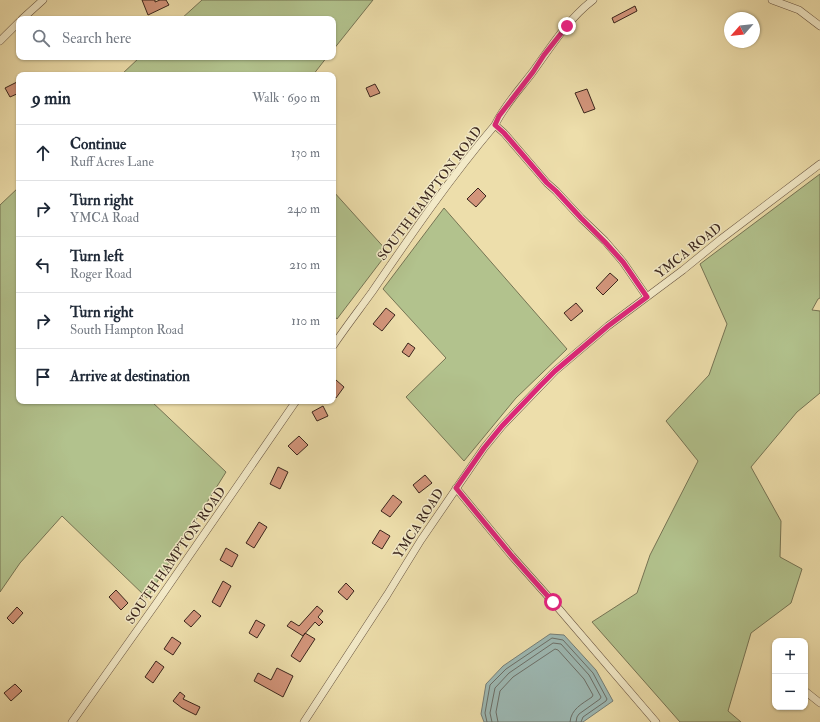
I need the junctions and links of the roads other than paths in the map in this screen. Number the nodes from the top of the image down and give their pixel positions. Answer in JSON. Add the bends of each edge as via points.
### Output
{"nodes":[{"id":1,"x":43,"y":0,"type":"edge"},
{"id":2,"x":593,"y":0,"type":"edge"},
{"id":3,"x":772,"y":0,"type":"edge"},
{"id":4,"x":25,"y":16,"type":"edge"},
{"id":5,"x":16,"y":25,"type":"edge"},
{"id":6,"x":820,"y":26,"type":"edge"},
{"id":7,"x":0,"y":40,"type":"edge"},
{"id":8,"x":495,"y":125,"type":"junction"},
{"id":9,"x":820,"y":164,"type":"edge"},
{"id":10,"x":647,"y":297,"type":"junction"},
{"id":11,"x":336,"y":342,"type":"edge"},
{"id":12,"x":294,"y":404,"type":"edge"},
{"id":13,"x":456,"y":488,"type":"junction"},
{"id":14,"x":808,"y":693,"type":"edge"},
{"id":15,"x":820,"y":703,"type":"edge"},
{"id":16,"x":72,"y":722,"type":"edge"},
{"id":17,"x":304,"y":722,"type":"edge"},
{"id":18,"x":656,"y":722,"type":"edge"}],
"edges":[{"from":1,"to":4,"type":"street"},
{"from":2,"to":8,"type":"street","name":"SOUTH HAMPTON ROAD","via":[[581,10],[544,55]]},
{"from":3,"to":6,"type":"street","via":[[799,10]]},
{"from":5,"to":7,"type":"street"},
{"from":8,"to":10,"type":"street","via":[[619,257]]},
{"from":8,"to":11,"type":"street","name":"SOUTH HAMPTON ROAD","via":[[418,225]]},
{"from":9,"to":10,"type":"street","name":"YMCA ROAD"},
{"from":10,"to":13,"type":"street","name":"YMCA ROAD","via":[[555,371],[502,426]]},
{"from":12,"to":16,"type":"street","name":"SOUTH HAMPTON ROAD"},
{"from":13,"to":17,"type":"street","name":"YMCA ROAD"},
{"from":13,"to":18,"type":"street"},
{"from":14,"to":15,"type":"street"}]}
